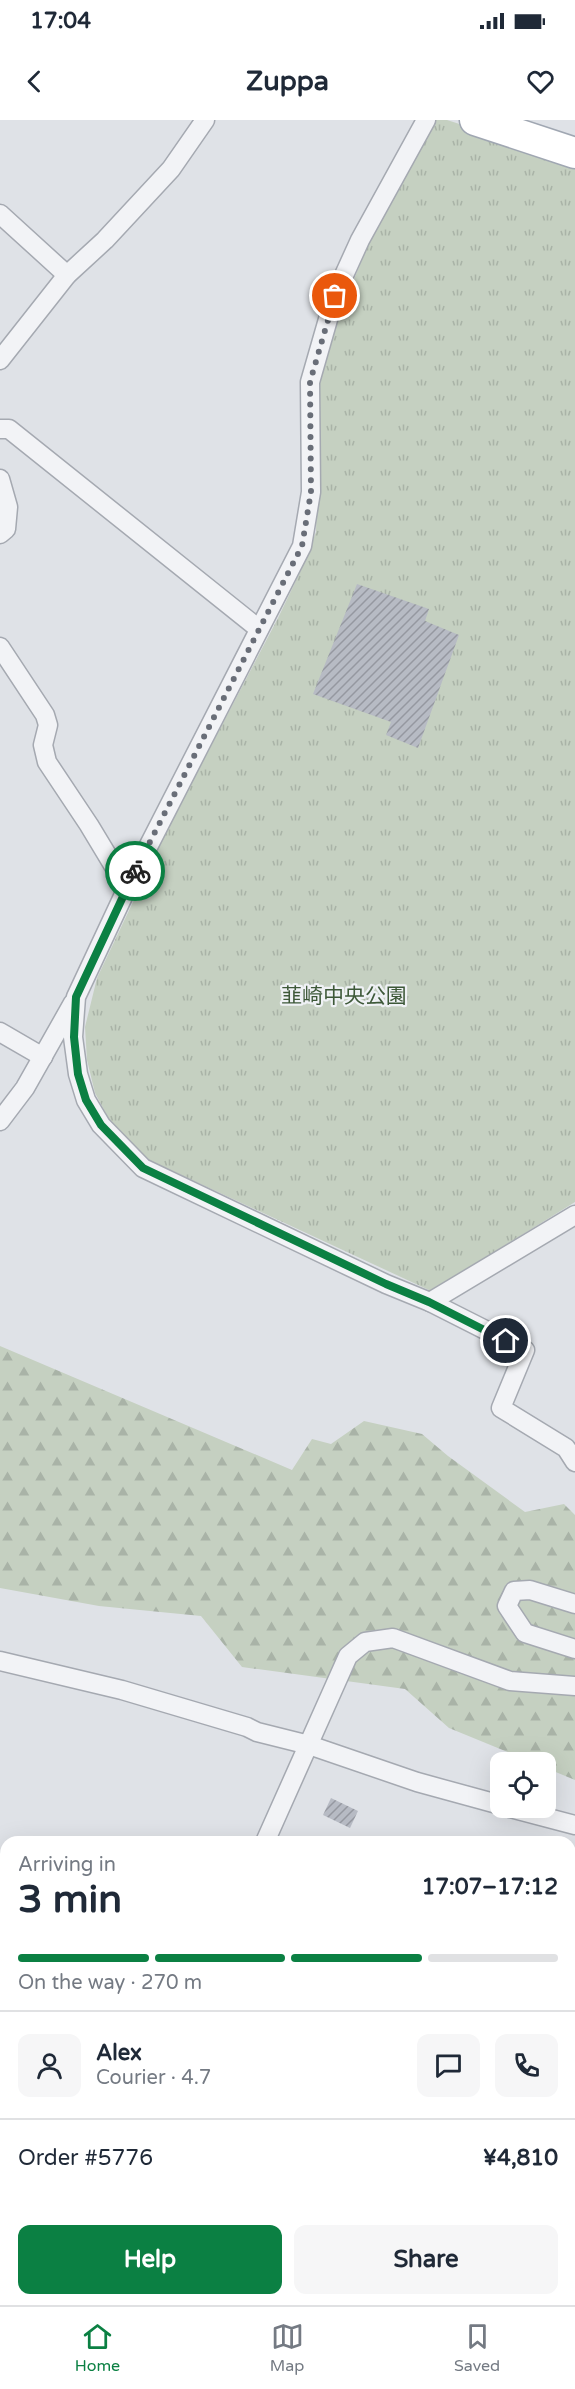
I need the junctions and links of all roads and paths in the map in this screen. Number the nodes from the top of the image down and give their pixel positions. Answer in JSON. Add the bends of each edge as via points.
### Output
{"nodes":[{"id":1,"x":205,"y":120,"type":"edge"},
{"id":2,"x":426,"y":120,"type":"edge"},
{"id":3,"x":475,"y":120,"type":"edge"},
{"id":4,"x":575,"y":153,"type":"edge"},
{"id":5,"x":0,"y":214,"type":"edge"},
{"id":6,"x":67,"y":275,"type":"junction"},
{"id":7,"x":0,"y":360,"type":"edge"},
{"id":8,"x":0,"y":429,"type":"edge"},
{"id":9,"x":0,"y":479,"type":"edge"},
{"id":10,"x":0,"y":534,"type":"edge"},
{"id":11,"x":259,"y":629,"type":"junction"},
{"id":12,"x":0,"y":647,"type":"edge"},
{"id":13,"x":127,"y":888,"type":"junction"},
{"id":14,"x":76,"y":997,"type":"junction"},
{"id":15,"x":0,"y":1032,"type":"edge"},
{"id":16,"x":43,"y":1057,"type":"junction"},
{"id":17,"x":0,"y":1121,"type":"edge"},
{"id":18,"x":575,"y":1215,"type":"edge"},
{"id":19,"x":458,"y":1287,"type":"junction"},
{"id":20,"x":429,"y":1302,"type":"junction"},
{"id":21,"x":452,"y":1314,"type":"junction"},
{"id":22,"x":575,"y":1462,"type":"edge"},
{"id":23,"x":575,"y":1604,"type":"edge"},
{"id":24,"x":575,"y":1648,"type":"edge"},
{"id":25,"x":0,"y":1661,"type":"edge"},
{"id":26,"x":575,"y":1686,"type":"edge"},
{"id":27,"x":309,"y":1745,"type":"junction"},
{"id":28,"x":490,"y":1802,"type":"edge"},
{"id":29,"x":548,"y":1818,"type":"edge"},
{"id":30,"x":575,"y":1825,"type":"edge"},
{"id":31,"x":268,"y":1836,"type":"edge"}],
"edges":[{"from":1,"to":6,"type":"street","via":[[171,170]]},
{"from":2,"to":11,"type":"street","via":[[360,240],[335,296],[310,382],[311,492],[302,546]]},
{"from":3,"to":4,"type":"main road"},
{"from":5,"to":6,"type":"street"},
{"from":6,"to":7,"type":"street"},
{"from":8,"to":11,"type":"street","via":[[9,429]]},
{"from":9,"to":10,"type":"street","via":[[8,507],[6,529]]},
{"from":11,"to":13,"type":"street"},
{"from":12,"to":13,"type":"street","via":[[45,715],[48,725],[43,745],[47,762]]},
{"from":13,"to":14,"type":"street"},
{"from":14,"to":16,"type":"street"},
{"from":14,"to":20,"type":"street","via":[[74,1037],[86,1100],[101,1125],[143,1168]]},
{"from":15,"to":16,"type":"street"},
{"from":16,"to":17,"type":"street"},
{"from":18,"to":19,"type":"street"},
{"from":19,"to":20,"type":"street"},
{"from":19,"to":21,"type":"street"},
{"from":20,"to":21,"type":"street"},
{"from":21,"to":22,"type":"street","via":[[525,1350],[501,1408],[566,1448]]},
{"from":23,"to":24,"type":"street","via":[[530,1590],[514,1591],[507,1606],[525,1633]]},
{"from":25,"to":27,"type":"street","via":[[122,1690]]},
{"from":26,"to":27,"type":"street","via":[[510,1681],[393,1638],[364,1642],[348,1656]]},
{"from":27,"to":28,"type":"street"},
{"from":27,"to":31,"type":"street"},
{"from":29,"to":30,"type":"street"}]}
